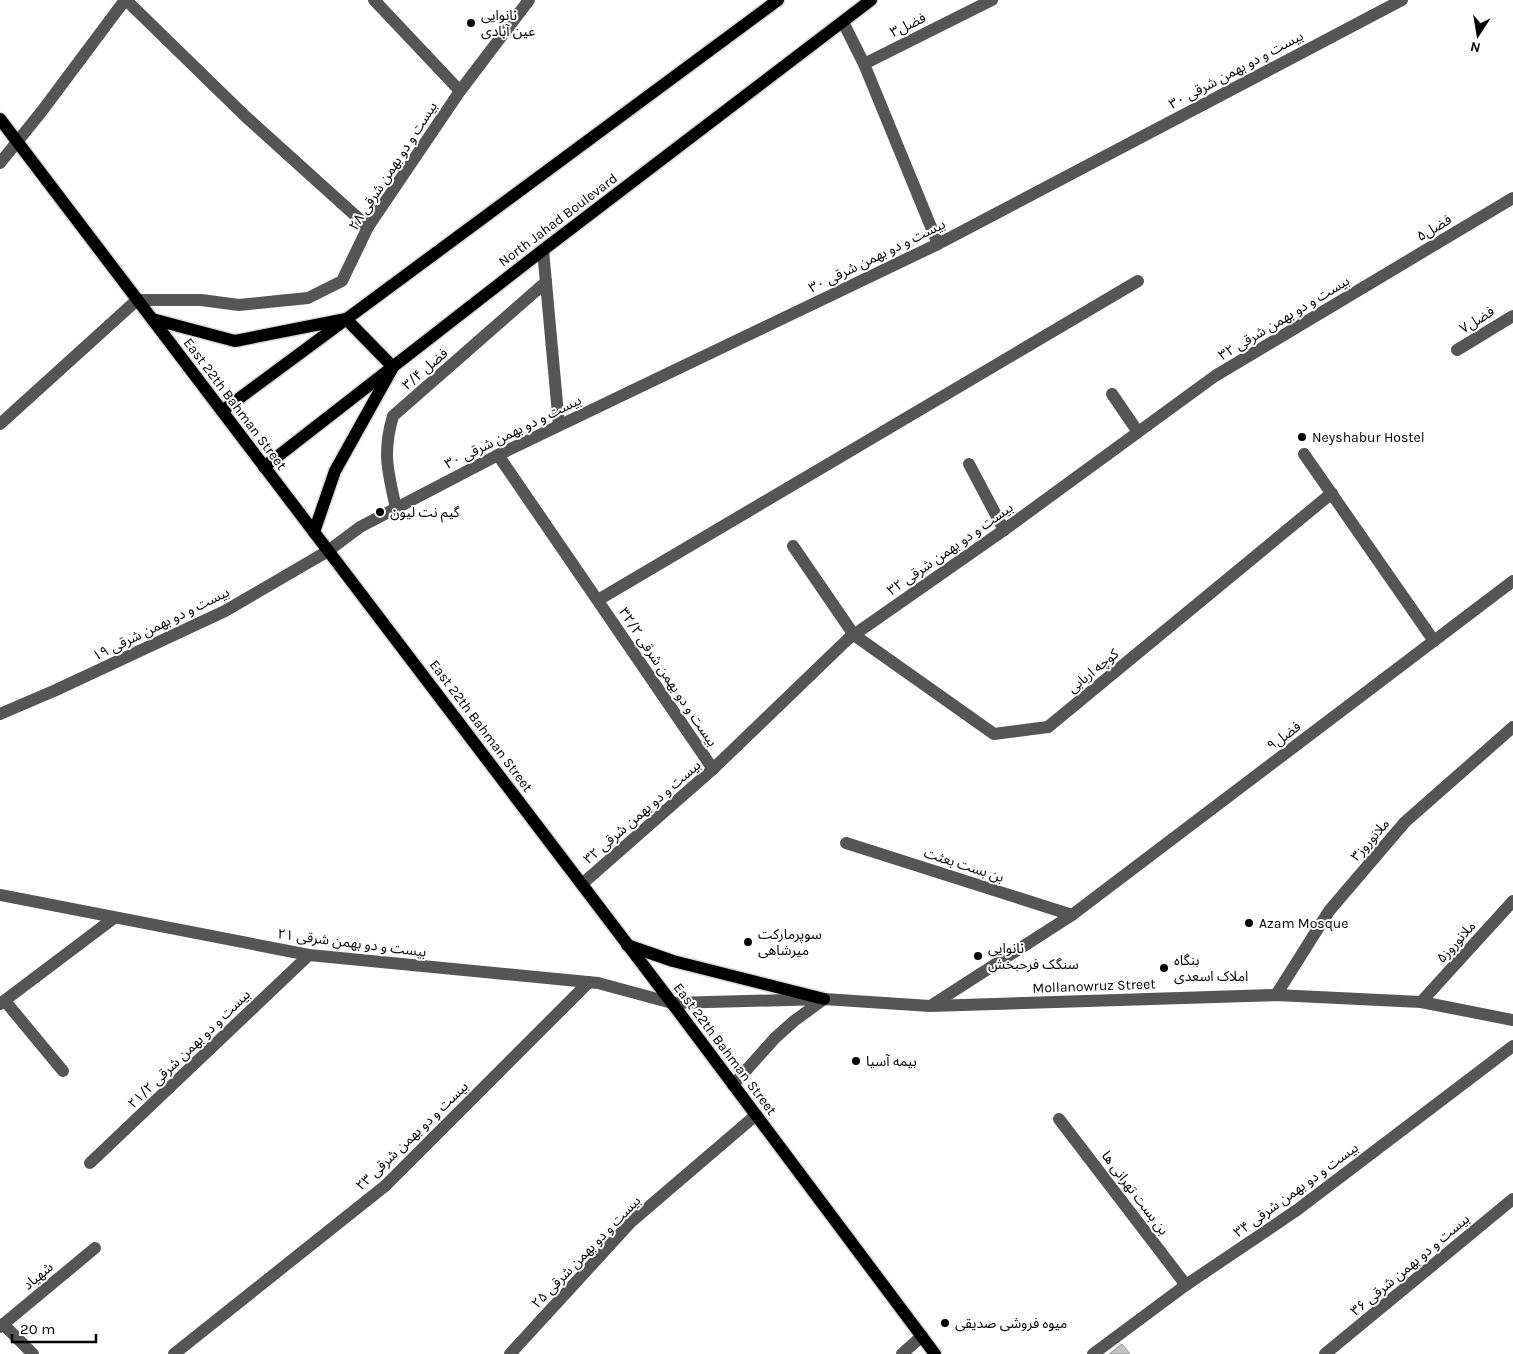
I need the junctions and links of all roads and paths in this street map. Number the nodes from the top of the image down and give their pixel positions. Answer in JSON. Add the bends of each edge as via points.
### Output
{"nodes":[{"id":1,"x":125,"y":0,"type":"edge"},
{"id":2,"x":374,"y":0,"type":"edge"},
{"id":3,"x":529,"y":0,"type":"edge"},
{"id":4,"x":778,"y":0,"type":"edge"},
{"id":5,"x":871,"y":0,"type":"edge"},
{"id":6,"x":992,"y":0,"type":"edge"},
{"id":7,"x":1402,"y":0,"type":"edge"},
{"id":8,"x":843,"y":22,"type":"junction"},
{"id":9,"x":864,"y":64,"type":"junction"},
{"id":10,"x":460,"y":91,"type":"junction"},
{"id":11,"x":0,"y":118,"type":"edge"},
{"id":12,"x":17,"y":141,"type":"junction"},
{"id":13,"x":0,"y":163,"type":"edge"},
{"id":14,"x":1513,"y":198,"type":"edge"},
{"id":15,"x":368,"y":227,"type":"junction"},
{"id":16,"x":938,"y":244,"type":"junction"},
{"id":17,"x":543,"y":250,"type":"junction"},
{"id":18,"x":1138,"y":281,"type":"dead end"},
{"id":19,"x":546,"y":282,"type":"junction"},
{"id":20,"x":1371,"y":283,"type":"joint"},
{"id":21,"x":137,"y":300,"type":"junction"},
{"id":22,"x":1513,"y":316,"type":"edge"},
{"id":23,"x":152,"y":319,"type":"junction"},
{"id":24,"x":346,"y":319,"type":"junction"},
{"id":25,"x":1457,"y":350,"type":"dead end"},
{"id":26,"x":393,"y":367,"type":"junction"},
{"id":27,"x":1112,"y":394,"type":"dead end"},
{"id":28,"x":222,"y":411,"type":"junction"},
{"id":29,"x":0,"y":424,"type":"edge"},
{"id":30,"x":559,"y":425,"type":"junction"},
{"id":31,"x":1138,"y":432,"type":"junction"},
{"id":32,"x":1304,"y":454,"type":"dead end"},
{"id":33,"x":498,"y":455,"type":"junction"},
{"id":34,"x":969,"y":464,"type":"dead end"},
{"id":35,"x":264,"y":466,"type":"junction"},
{"id":36,"x":1332,"y":494,"type":"junction"},
{"id":37,"x":396,"y":508,"type":"junction"},
{"id":38,"x":360,"y":527,"type":"joint"},
{"id":39,"x":1004,"y":530,"type":"junction"},
{"id":40,"x":314,"y":532,"type":"junction"},
{"id":41,"x":793,"y":546,"type":"dead end"},
{"id":42,"x":328,"y":551,"type":"junction"},
{"id":43,"x":1513,"y":581,"type":"edge"},
{"id":44,"x":598,"y":600,"type":"junction"},
{"id":45,"x":854,"y":635,"type":"junction"},
{"id":46,"x":1434,"y":641,"type":"junction"},
{"id":47,"x":0,"y":714,"type":"edge"},
{"id":48,"x":1513,"y":727,"type":"edge"},
{"id":49,"x":713,"y":770,"type":"junction"},
{"id":50,"x":846,"y":843,"type":"dead end"},
{"id":51,"x":582,"y":884,"type":"junction"},
{"id":52,"x":0,"y":895,"type":"edge"},
{"id":53,"x":1513,"y":901,"type":"edge"},
{"id":54,"x":1072,"y":915,"type":"junction"},
{"id":55,"x":114,"y":918,"type":"junction"},
{"id":56,"x":626,"y":944,"type":"junction"},
{"id":57,"x":309,"y":956,"type":"junction"},
{"id":58,"x":589,"y":982,"type":"junction"},
{"id":59,"x":1276,"y":995,"type":"junction"},
{"id":60,"x":824,"y":999,"type":"junction"},
{"id":61,"x":3,"y":1002,"type":"edge"},
{"id":62,"x":1421,"y":1002,"type":"junction"},
{"id":63,"x":672,"y":1003,"type":"junction"},
{"id":64,"x":930,"y":1006,"type":"junction"},
{"id":65,"x":1513,"y":1020,"type":"edge"},
{"id":66,"x":1513,"y":1046,"type":"edge"},
{"id":67,"x":63,"y":1071,"type":"dead end"},
{"id":68,"x":733,"y":1085,"type":"junction"},
{"id":69,"x":756,"y":1115,"type":"junction"},
{"id":70,"x":1059,"y":1119,"type":"dead end"},
{"id":71,"x":90,"y":1163,"type":"dead end"},
{"id":72,"x":1513,"y":1199,"type":"edge"},
{"id":73,"x":95,"y":1248,"type":"dead end"},
{"id":74,"x":1186,"y":1285,"type":"junction"},
{"id":75,"x":2,"y":1325,"type":"edge"},
{"id":76,"x":922,"y":1336,"type":"junction"},
{"id":77,"x":32,"y":1354,"type":"edge"},
{"id":78,"x":174,"y":1354,"type":"edge"},
{"id":79,"x":510,"y":1354,"type":"edge"},
{"id":80,"x":902,"y":1354,"type":"edge"},
{"id":81,"x":935,"y":1354,"type":"edge"},
{"id":82,"x":1093,"y":1354,"type":"edge"},
{"id":83,"x":1325,"y":1354,"type":"edge"}],
"edges":[{"from":1,"to":12,"type":"street"},
{"from":1,"to":15,"type":"street","via":[[244,116]]},
{"from":2,"to":10,"type":"street"},
{"from":3,"to":10,"type":"street","name":"بیست و دو بهمن شرقی ۲۸"},
{"from":4,"to":24,"type":"main road"},
{"from":5,"to":8,"type":"main road","name":"North Jahad Boulevard"},
{"from":6,"to":9,"type":"street","name":"فضل۳"},
{"from":7,"to":16,"type":"street","name":"بیست و دو بهمن شرقی ۳۰"},
{"from":8,"to":9,"type":"street"},
{"from":8,"to":17,"type":"main road","name":"North Jahad Boulevard"},
{"from":9,"to":16,"type":"street"},
{"from":10,"to":15,"type":"street","name":"بیست و دو بهمن شرقی ۲۸"},
{"from":11,"to":12,"type":"main road","name":"East 22th Bahman Street"},
{"from":12,"to":13,"type":"street"},
{"from":12,"to":21,"type":"main road","name":"East 22th Bahman Street"},
{"from":14,"to":20,"type":"street","name":"فضل۵"},
{"from":15,"to":21,"type":"street","name":"بیست و دو بهمن شرقی ۲۸","via":[[342,281],[308,298],[239,305],[201,300]]},
{"from":16,"to":30,"type":"street","name":"بیست و دو بهمن شرقی ۳۰"},
{"from":17,"to":19,"type":"street"},
{"from":17,"to":26,"type":"main road","name":"North Jahad Boulevard"},
{"from":18,"to":44,"type":"street"},
{"from":19,"to":30,"type":"street"},
{"from":19,"to":37,"type":"street","name":"فضل ۳/۴","via":[[393,416],[387,437],[386,459]]},
{"from":20,"to":31,"type":"street","name":"بیست و دو بهمن شرقی ۳۲","via":[[1215,376]]},
{"from":21,"to":23,"type":"main road","name":"East 22th Bahman Street"},
{"from":21,"to":29,"type":"street"},
{"from":22,"to":25,"type":"street","name":"فضل۷"},
{"from":23,"to":24,"type":"main road","via":[[235,341]]},
{"from":23,"to":28,"type":"main road","name":"East 22th Bahman Street"},
{"from":24,"to":26,"type":"main road"},
{"from":24,"to":28,"type":"main road"},
{"from":26,"to":35,"type":"main road","name":"North Jahad Boulevard"},
{"from":26,"to":40,"type":"main road","via":[[334,471]]},
{"from":27,"to":31,"type":"street"},
{"from":28,"to":35,"type":"main road","name":"East 22th Bahman Street"},
{"from":30,"to":33,"type":"street","name":"بیست و دو بهمن شرقی ۳۰"},
{"from":31,"to":39,"type":"street","name":"بیست و دو بهمن شرقی ۳۲"},
{"from":32,"to":36,"type":"street"},
{"from":33,"to":37,"type":"street","name":"بیست و دو بهمن شرقی ۳۰"},
{"from":33,"to":44,"type":"street","name":"بیست و دو بهمن شرقی ۳۲/۲"},
{"from":34,"to":39,"type":"street"},
{"from":35,"to":40,"type":"main road","name":"East 22th Bahman Street"},
{"from":36,"to":45,"type":"street","name":"کوچه اربابی","via":[[1048,727],[994,734]]},
{"from":36,"to":46,"type":"street"},
{"from":37,"to":38,"type":"street","name":"بیست و دو بهمن شرقی ۳۰"},
{"from":38,"to":42,"type":"street","name":"بیست و دو بهمن شرقی ۱۹"},
{"from":39,"to":45,"type":"street","name":"بیست و دو بهمن شرقی ۳۲"},
{"from":40,"to":42,"type":"main road","name":"East 22th Bahman Street"},
{"from":41,"to":45,"type":"street"},
{"from":42,"to":47,"type":"street","name":"بیست و دو بهمن شرقی ۱۹","via":[[225,612]]},
{"from":42,"to":51,"type":"main road","name":"East 22th Bahman Street"},
{"from":43,"to":46,"type":"street","name":"فضل۹"},
{"from":44,"to":49,"type":"street","name":"بیست و دو بهمن شرقی ۳۲/۲"},
{"from":45,"to":49,"type":"street","name":"بیست و دو بهمن شرقی ۳۲"},
{"from":46,"to":54,"type":"street","name":"فضل۹"},
{"from":48,"to":59,"type":"street","name":"ملانوروز۳","via":[[1405,822],[1329,911]]},
{"from":49,"to":51,"type":"street","name":"بیست و دو بهمن شرقی ۳۲"},
{"from":50,"to":54,"type":"street","name":"بن بست بعثت"},
{"from":51,"to":56,"type":"main road","name":"East 22th Bahman Street"},
{"from":52,"to":55,"type":"street","name":"بیست و دو بهمن شرقی ۲۱"},
{"from":53,"to":62,"type":"street","name":"ملانوروز۵"},
{"from":54,"to":64,"type":"street","name":"فضل۹"},
{"from":55,"to":57,"type":"street","name":"بیست و دو بهمن شرقی ۲۱"},
{"from":55,"to":61,"type":"street"},
{"from":56,"to":60,"type":"main road","via":[[673,961]]},
{"from":56,"to":63,"type":"main road","name":"East 22th Bahman Street"},
{"from":57,"to":58,"type":"street","name":"بیست و دو بهمن شرقی ۲۱"},
{"from":57,"to":71,"type":"street","name":"بیست و دو بهمن شرقی ۲۱/۲"},
{"from":58,"to":63,"type":"street","name":"بیست و دو بهمن شرقی ۲۱"},
{"from":58,"to":78,"type":"street","name":"بیست و دو بهمن شرقی ۲۳","via":[[385,1186]]},
{"from":59,"to":62,"type":"street","name":"Mollanowruz Street"},
{"from":59,"to":64,"type":"street","name":"Mollanowruz Street"},
{"from":60,"to":63,"type":"street","name":"Mollanowruz Street"},
{"from":60,"to":64,"type":"street","name":"Mollanowruz Street"},
{"from":60,"to":68,"type":"street","via":[[775,1038]]},
{"from":61,"to":67,"type":"street"},
{"from":62,"to":65,"type":"street","name":"Mollanowruz Street"},
{"from":63,"to":68,"type":"main road","name":"East 22th Bahman Street"},
{"from":66,"to":74,"type":"street","name":"بیست و دو بهمن شرقی ۳۴","via":[[1296,1210]]},
{"from":68,"to":69,"type":"main road","name":"East 22th Bahman Street"},
{"from":69,"to":76,"type":"main road","name":"East 22th Bahman Street"},
{"from":69,"to":79,"type":"street","name":"بیست و دو بهمن شرقی ۲۵","via":[[631,1222]]},
{"from":70,"to":74,"type":"street","name":"بن بست تهرانی ها"},
{"from":72,"to":83,"type":"street","name":"بیست و دو بهمن شرقی ۳۶"},
{"from":73,"to":75,"type":"street","name":"شهیاد"},
{"from":74,"to":82,"type":"street","name":"بیست و دو بهمن شرقی ۳۴"},
{"from":75,"to":77,"type":"street"},
{"from":76,"to":80,"type":"street"},
{"from":76,"to":81,"type":"main road","name":"East 22th Bahman Street"}]}
